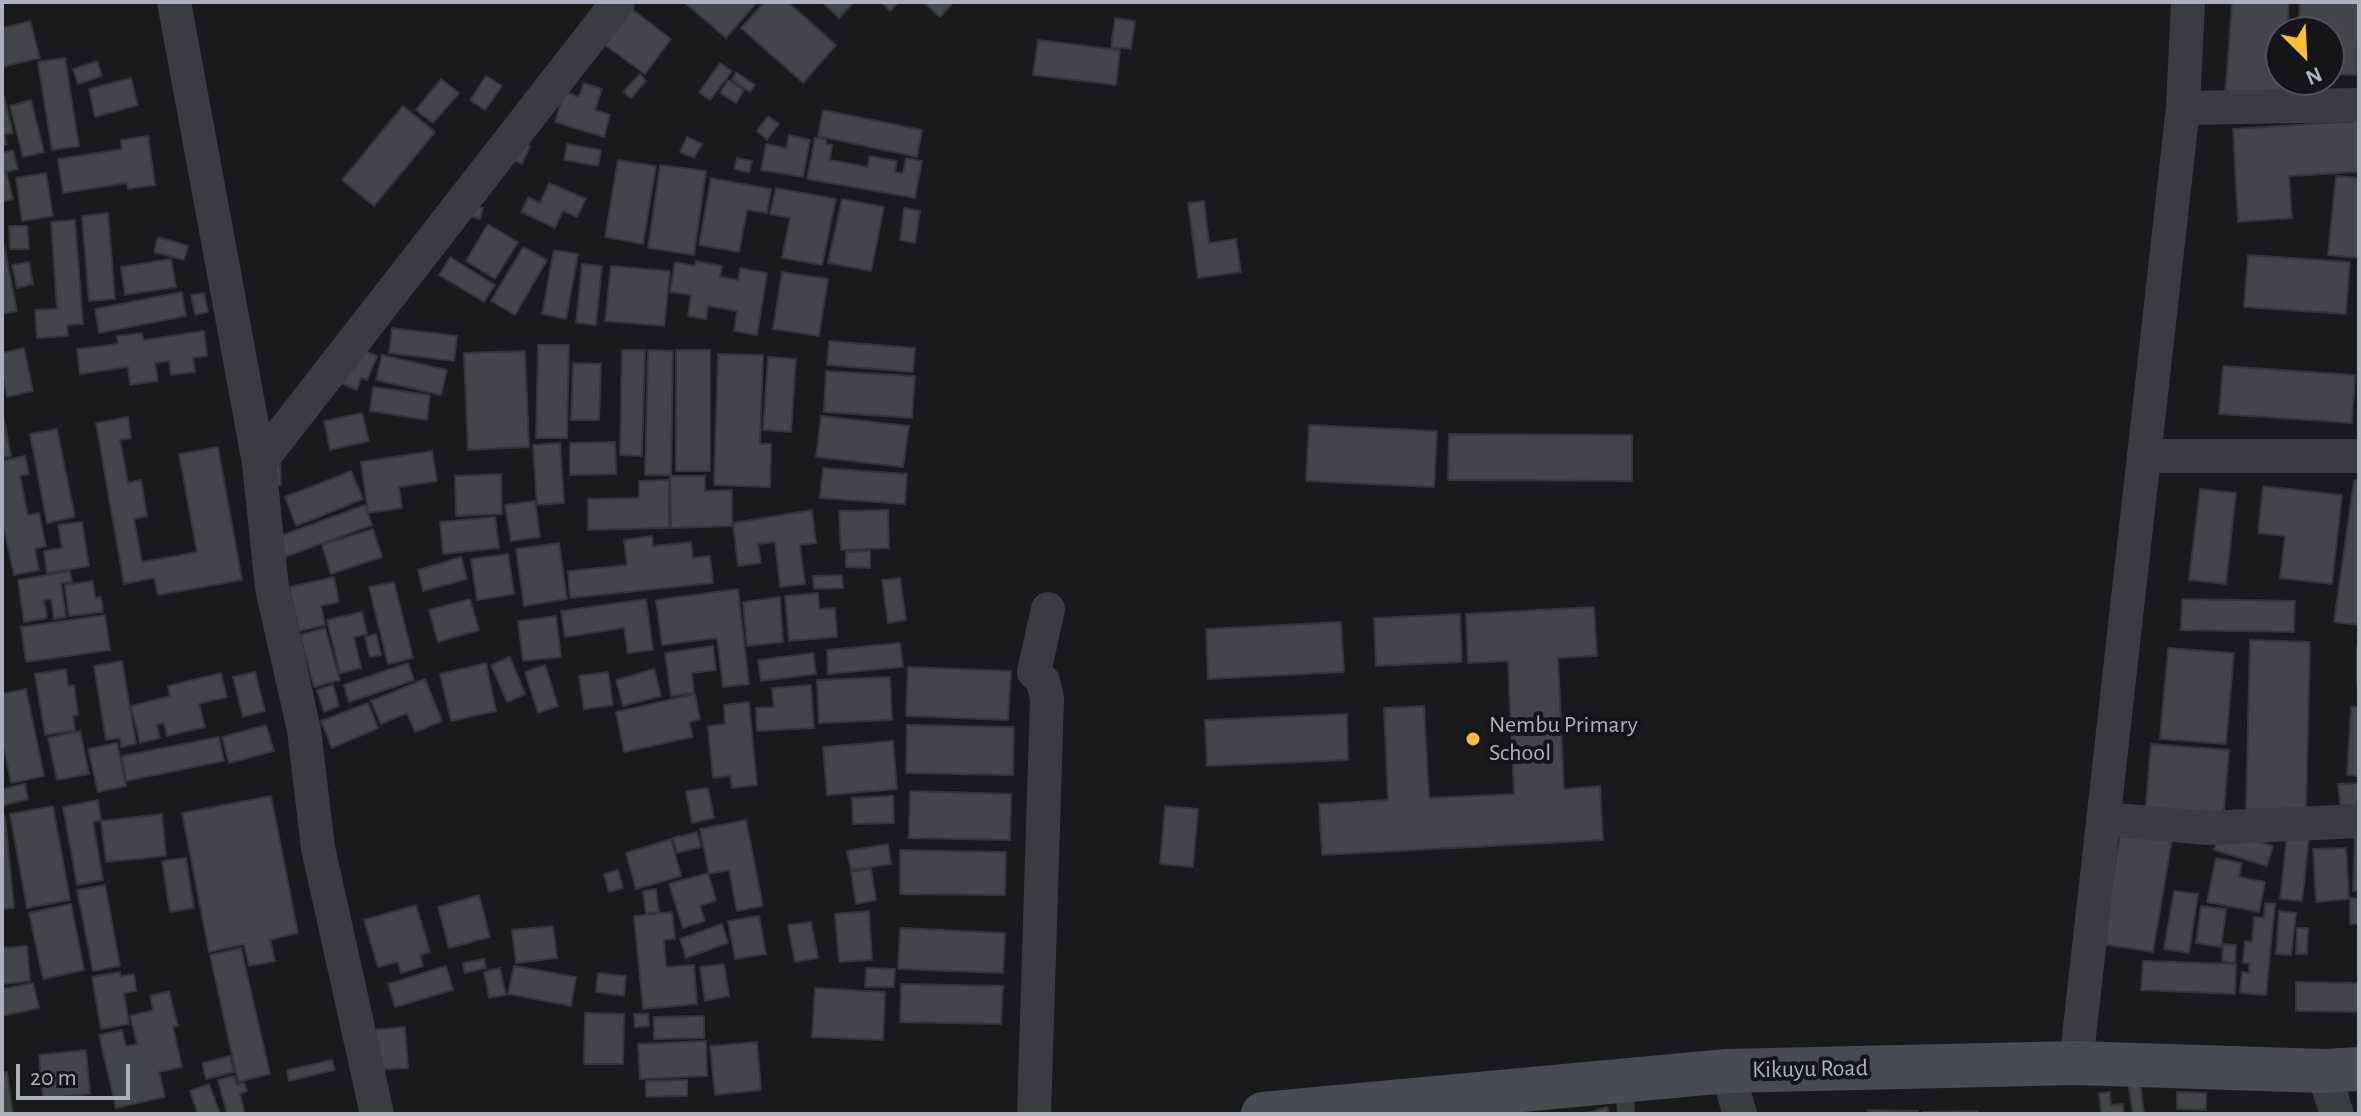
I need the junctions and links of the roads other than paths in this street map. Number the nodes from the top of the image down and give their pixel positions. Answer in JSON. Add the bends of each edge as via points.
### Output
{"nodes":[{"id":1,"x":174,"y":2,"type":"edge"},
{"id":2,"x":618,"y":2,"type":"edge"},
{"id":3,"x":2188,"y":2,"type":"edge"},
{"id":4,"x":2359,"y":105,"type":"edge"},
{"id":5,"x":2183,"y":108,"type":"junction"},
{"id":6,"x":2146,"y":456,"type":"junction"},
{"id":7,"x":2359,"y":456,"type":"edge"},
{"id":8,"x":259,"y":463,"type":"junction"},
{"id":9,"x":1048,"y":609,"type":"dead end"},
{"id":10,"x":2103,"y":819,"type":"junction"},
{"id":11,"x":2359,"y":821,"type":"edge"},
{"id":12,"x":2076,"y":1063,"type":"junction"},
{"id":13,"x":2341,"y":1070,"type":"edge"},
{"id":14,"x":1727,"y":1071,"type":"junction"},
{"id":15,"x":1625,"y":1097,"type":"edge"},
{"id":16,"x":1506,"y":1103,"type":"edge"},
{"id":17,"x":1386,"y":1108,"type":"edge"},
{"id":18,"x":377,"y":1114,"type":"edge"},
{"id":19,"x":1034,"y":1114,"type":"edge"},
{"id":20,"x":1263,"y":1114,"type":"edge"},
{"id":21,"x":1740,"y":1114,"type":"edge"},
{"id":22,"x":2337,"y":1114,"type":"edge"}],
"edges":[{"from":1,"to":8,"type":"street"},
{"from":2,"to":8,"type":"street"},
{"from":3,"to":5,"type":"street"},
{"from":4,"to":5,"type":"street"},
{"from":5,"to":6,"type":"street"},
{"from":6,"to":7,"type":"street"},
{"from":6,"to":10,"type":"street"},
{"from":8,"to":18,"type":"street","via":[[272,588],[304,730],[318,848]]},
{"from":9,"to":19,"type":"street","via":[[1034,672],[1043,681],[1047,698]]},
{"from":10,"to":11,"type":"street","via":[[2207,828]]},
{"from":10,"to":12,"type":"street"},
{"from":12,"to":13,"type":"main road","name":"Kikuyu Road"},
{"from":12,"to":14,"type":"main road","name":"Kikuyu Road"},
{"from":13,"to":22,"type":"street"},
{"from":14,"to":15,"type":"main road","name":"Kikuyu Road"},
{"from":14,"to":21,"type":"street"},
{"from":15,"to":16,"type":"main road","name":"Kikuyu Road"},
{"from":16,"to":17,"type":"main road","name":"Kikuyu Road"},
{"from":17,"to":20,"type":"main road","name":"Kikuyu Road"}]}
